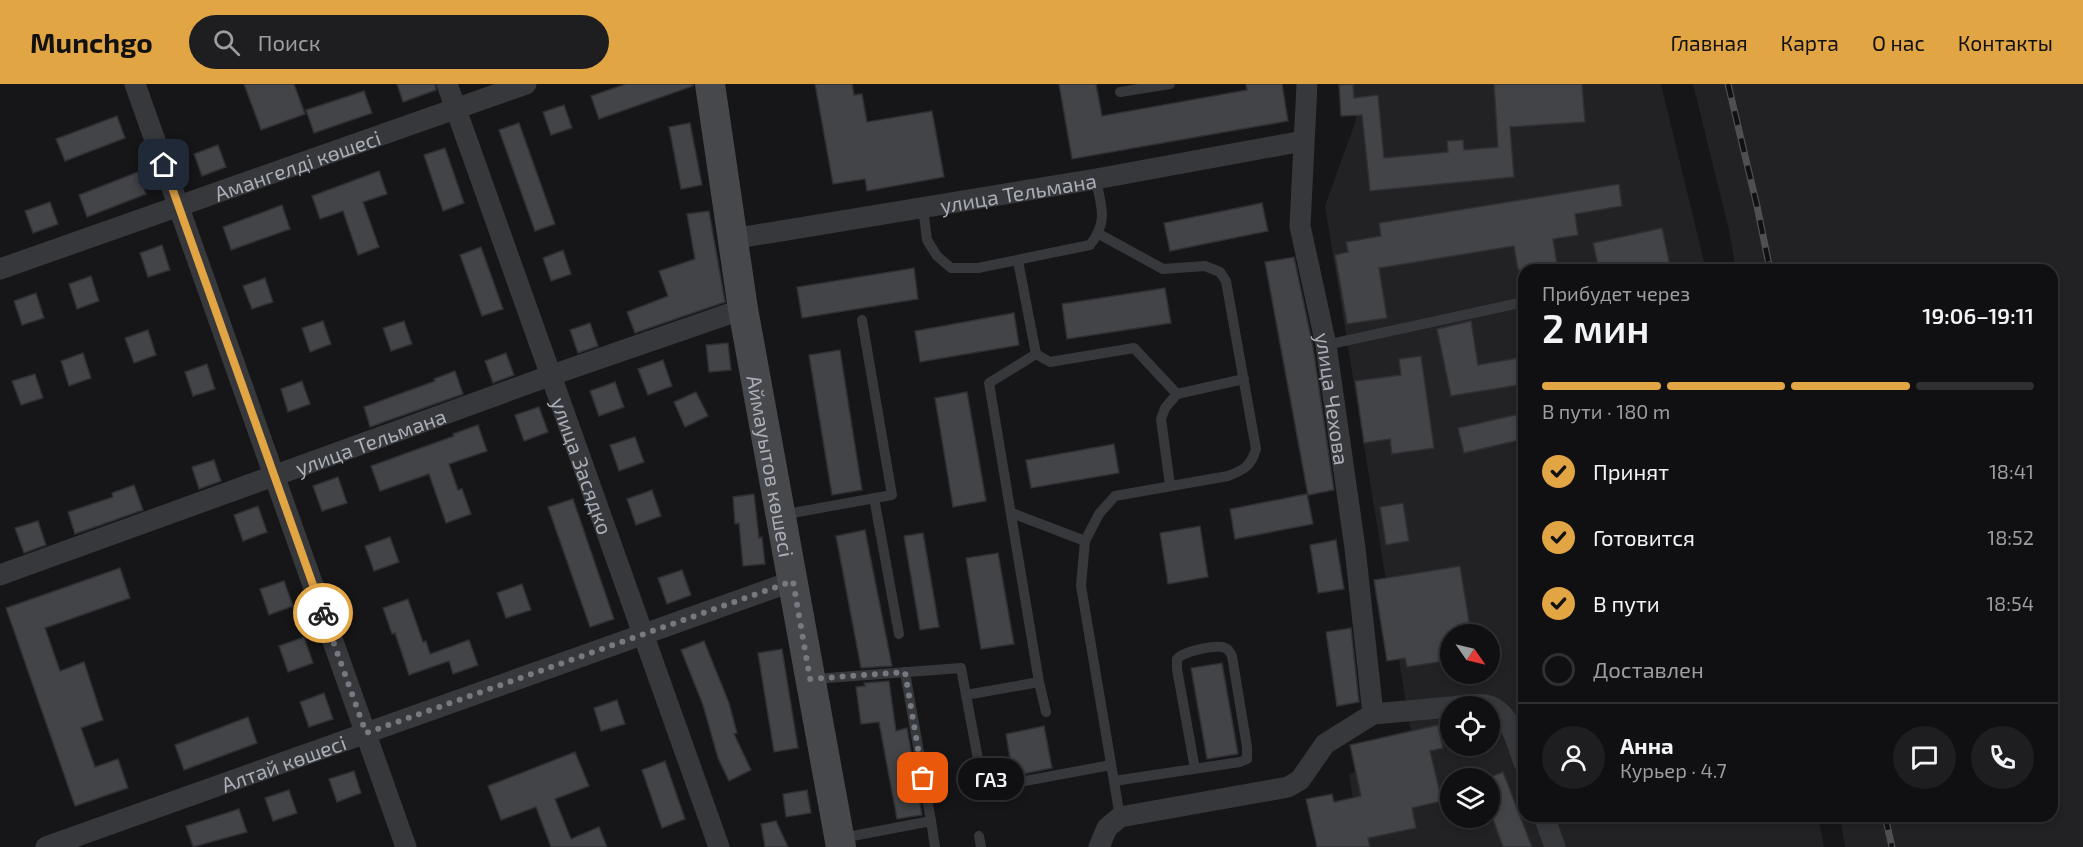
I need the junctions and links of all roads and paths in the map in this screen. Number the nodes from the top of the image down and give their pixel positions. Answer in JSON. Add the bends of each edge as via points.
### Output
{"nodes":[{"id":1,"x":135,"y":84,"type":"edge"},
{"id":2,"x":447,"y":84,"type":"edge"},
{"id":3,"x":526,"y":84,"type":"edge"},
{"id":4,"x":710,"y":84,"type":"edge"},
{"id":5,"x":1170,"y":84,"type":"edge"},
{"id":6,"x":1307,"y":84,"type":"edge"},
{"id":7,"x":1120,"y":92,"type":"dead end"},
{"id":8,"x":456,"y":108,"type":"junction"},
{"id":9,"x":1303,"y":141,"type":"junction"},
{"id":10,"x":1096,"y":179,"type":"junction"},
{"id":11,"x":179,"y":206,"type":"junction"},
{"id":12,"x":923,"y":207,"type":"junction"},
{"id":13,"x":1099,"y":234,"type":"junction"},
{"id":14,"x":732,"y":239,"type":"junction"},
{"id":15,"x":1018,"y":261,"type":"junction"},
{"id":16,"x":0,"y":269,"type":"edge"},
{"id":17,"x":1518,"y":303,"type":"edge"},
{"id":18,"x":743,"y":309,"type":"junction"},
{"id":19,"x":862,"y":320,"type":"dead end"},
{"id":20,"x":1326,"y":345,"type":"junction"},
{"id":21,"x":1036,"y":354,"type":"junction"},
{"id":22,"x":552,"y":375,"type":"junction"},
{"id":23,"x":1244,"y":379,"type":"junction"},
{"id":24,"x":1177,"y":394,"type":"junction"},
{"id":25,"x":274,"y":476,"type":"junction"},
{"id":26,"x":1170,"y":485,"type":"junction"},
{"id":27,"x":874,"y":498,"type":"junction"},
{"id":28,"x":1012,"y":513,"type":"junction"},
{"id":29,"x":781,"y":515,"type":"junction"},
{"id":30,"x":1085,"y":541,"type":"junction"},
{"id":31,"x":0,"y":575,"type":"edge"},
{"id":32,"x":793,"y":581,"type":"junction"},
{"id":33,"x":899,"y":634,"type":"dead end"},
{"id":34,"x":643,"y":635,"type":"junction"},
{"id":35,"x":905,"y":672,"type":"junction"},
{"id":36,"x":810,"y":679,"type":"junction"},
{"id":37,"x":1039,"y":682,"type":"junction"},
{"id":38,"x":966,"y":695,"type":"junction"},
{"id":39,"x":1440,"y":708,"type":"edge"},
{"id":40,"x":1046,"y":712,"type":"dead end"},
{"id":41,"x":1373,"y":714,"type":"junction"},
{"id":42,"x":1500,"y":714,"type":"edge"},
{"id":43,"x":366,"y":733,"type":"junction"},
{"id":44,"x":1518,"y":747,"type":"edge"},
{"id":45,"x":1111,"y":765,"type":"junction"},
{"id":46,"x":1195,"y":769,"type":"junction"},
{"id":47,"x":1114,"y":781,"type":"junction"},
{"id":48,"x":983,"y":786,"type":"dead end"},
{"id":49,"x":998,"y":786,"type":"dead end"},
{"id":50,"x":1120,"y":817,"type":"junction"},
{"id":51,"x":931,"y":821,"type":"junction"},
{"id":52,"x":1546,"y":822,"type":"edge"},
{"id":53,"x":840,"y":843,"type":"edge"},
{"id":54,"x":46,"y":847,"type":"edge"},
{"id":55,"x":406,"y":847,"type":"edge"},
{"id":56,"x":719,"y":847,"type":"edge"},
{"id":57,"x":935,"y":847,"type":"edge"},
{"id":58,"x":1099,"y":847,"type":"edge"},
{"id":59,"x":1555,"y":847,"type":"edge"}],
"edges":[{"from":1,"to":11,"type":"street"},
{"from":2,"to":8,"type":"street","name":"улица Засядко"},
{"from":3,"to":8,"type":"street","name":"Амангелді көшесі"},
{"from":4,"to":14,"type":"street","name":"Аймауытов көшесі"},
{"from":5,"to":7,"type":"lane"},
{"from":6,"to":9,"type":"street","name":"улица Чехова"},
{"from":8,"to":11,"type":"street","name":"Амангелді көшесі"},
{"from":8,"to":22,"type":"street","name":"улица Засядко"},
{"from":9,"to":10,"type":"street","name":"улица Тельмана"},
{"from":9,"to":20,"type":"street","name":"улица Чехова","via":[[1300,226]]},
{"from":10,"to":12,"type":"street","name":"улица Тельмана"},
{"from":10,"to":13,"type":"lane","via":[[1103,217]]},
{"from":11,"to":16,"type":"street","name":"Амангелді көшесі"},
{"from":11,"to":25,"type":"street"},
{"from":12,"to":14,"type":"street","name":"улица Тельмана"},
{"from":12,"to":15,"type":"lane","via":[[927,240],[951,268]]},
{"from":13,"to":15,"type":"lane","via":[[1090,245]]},
{"from":13,"to":23,"type":"lane","via":[[1163,269],[1206,266],[1220,272],[1226,281]]},
{"from":14,"to":18,"type":"street","name":"Аймауытов көшесі"},
{"from":15,"to":21,"type":"lane"},
{"from":17,"to":20,"type":"lane"},
{"from":18,"to":22,"type":"street","name":"улица Тельмана"},
{"from":18,"to":29,"type":"street","name":"Аймауытов көшесі"},
{"from":19,"to":27,"type":"lane","via":[[892,495]]},
{"from":20,"to":41,"type":"street","name":"улица Чехова","via":[[1355,548]]},
{"from":21,"to":24,"type":"lane","via":[[1050,362],[1134,348]]},
{"from":21,"to":28,"type":"lane","via":[[989,383]]},
{"from":22,"to":25,"type":"street","name":"улица Тельмана"},
{"from":22,"to":34,"type":"street","name":"улица Засядко"},
{"from":23,"to":24,"type":"lane"},
{"from":23,"to":26,"type":"lane","via":[[1256,449],[1253,459],[1245,469],[1228,476]]},
{"from":24,"to":26,"type":"lane","via":[[1161,419]]},
{"from":25,"to":31,"type":"street","name":"улица Тельмана"},
{"from":25,"to":43,"type":"street"},
{"from":26,"to":30,"type":"lane","via":[[1114,496]]},
{"from":27,"to":29,"type":"lane"},
{"from":27,"to":33,"type":"lane"},
{"from":28,"to":30,"type":"lane"},
{"from":28,"to":37,"type":"lane"},
{"from":29,"to":32,"type":"street","name":"Аймауытов көшесі"},
{"from":30,"to":45,"type":"lane","via":[[1081,586]]},
{"from":32,"to":34,"type":"street","name":"Алтай көшесі"},
{"from":32,"to":36,"type":"street","name":"Аймауытов көшесі"},
{"from":34,"to":43,"type":"street","name":"Алтай көшесі"},
{"from":34,"to":56,"type":"street","name":"улица Засядко"},
{"from":35,"to":36,"type":"lane"},
{"from":35,"to":38,"type":"lane","via":[[961,668]]},
{"from":35,"to":51,"type":"lane"},
{"from":36,"to":53,"type":"street","name":"Аймауытов көшесі"},
{"from":37,"to":38,"type":"lane"},
{"from":37,"to":40,"type":"lane"},
{"from":38,"to":48,"type":"lane"},
{"from":39,"to":41,"type":"street"},
{"from":41,"to":50,"type":"street","via":[[1325,744],[1300,780],[1288,787]]},
{"from":42,"to":44,"type":"street"},
{"from":43,"to":54,"type":"street","name":"Алтай көшесі"},
{"from":43,"to":55,"type":"street"},
{"from":45,"to":47,"type":"lane"},
{"from":45,"to":49,"type":"lane"},
{"from":46,"to":46,"type":"lane","via":[[1177,659],[1185,653],[1223,647],[1232,656],[1248,757],[1245,761]]},
{"from":46,"to":47,"type":"lane"},
{"from":47,"to":50,"type":"lane"},
{"from":50,"to":58,"type":"street","via":[[1107,828]]},
{"from":51,"to":53,"type":"lane"},
{"from":51,"to":57,"type":"lane"},
{"from":52,"to":59,"type":"street"}]}
